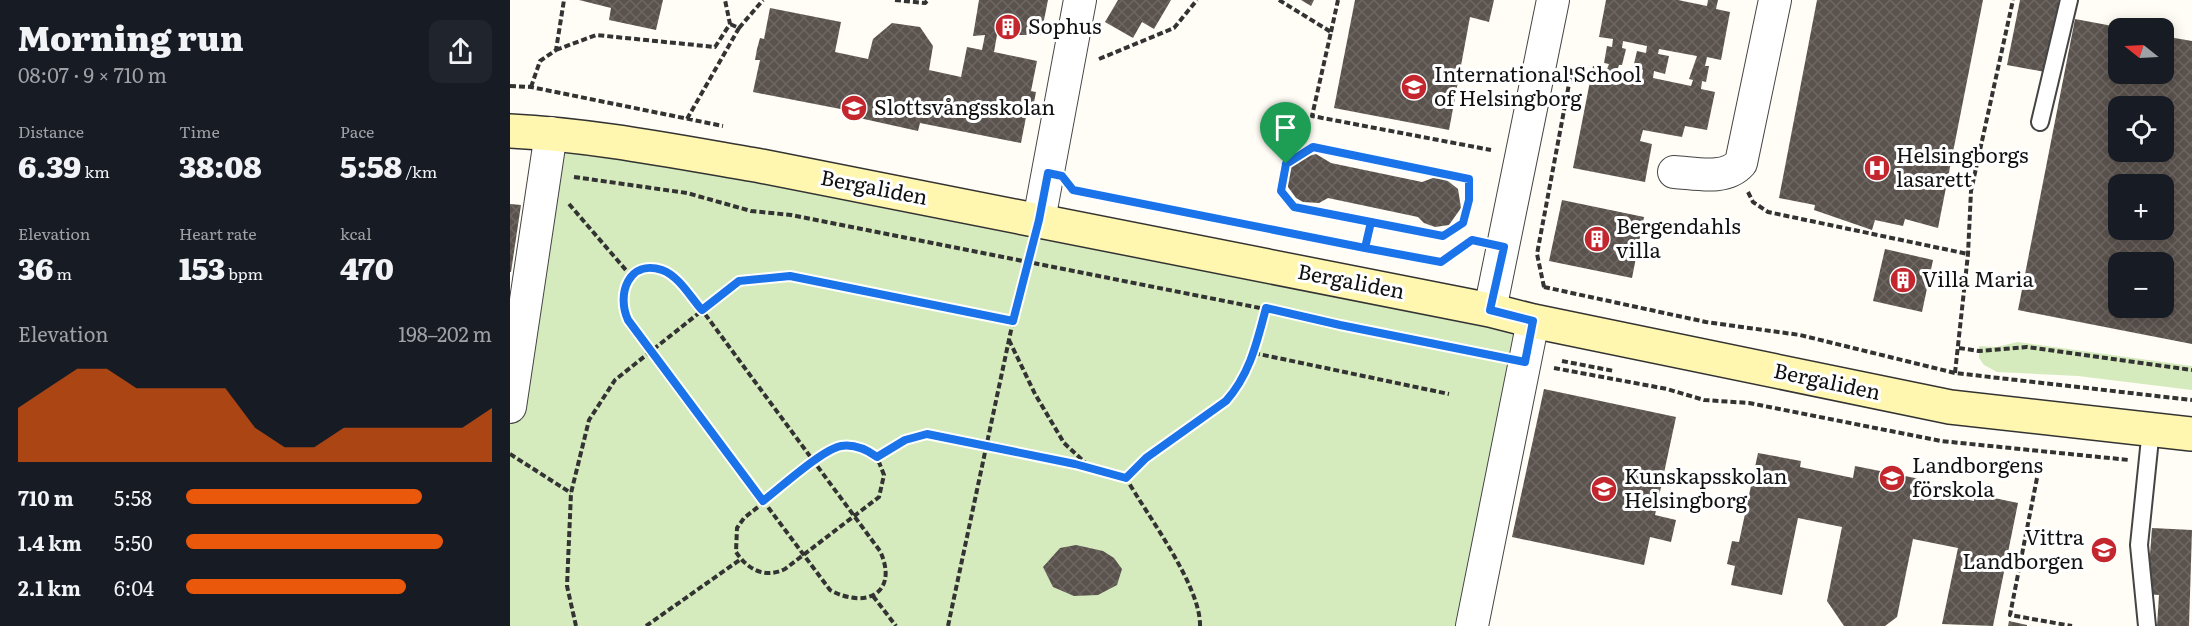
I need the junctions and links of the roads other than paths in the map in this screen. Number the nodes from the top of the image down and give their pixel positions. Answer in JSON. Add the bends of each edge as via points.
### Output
{"nodes":[{"id":1,"x":1080,"y":0,"type":"edge"},
{"id":2,"x":1553,"y":0,"type":"edge"},
{"id":3,"x":1775,"y":0,"type":"edge"},
{"id":4,"x":2069,"y":0,"type":"edge"},
{"id":5,"x":2040,"y":122,"type":"dead end"},
{"id":6,"x":510,"y":131,"type":"edge"},
{"id":7,"x":551,"y":133,"type":"junction"},
{"id":8,"x":1674,"y":172,"type":"dead end"},
{"id":9,"x":1039,"y":220,"type":"junction"},
{"id":10,"x":1490,"y":310,"type":"junction"},
{"id":11,"x":1533,"y":321,"type":"junction"},
{"id":12,"x":510,"y":407,"type":"edge"},
{"id":13,"x":2151,"y":429,"type":"junction"},
{"id":14,"x":2192,"y":434,"type":"edge"},
{"id":15,"x":1472,"y":626,"type":"edge"},
{"id":16,"x":2147,"y":626,"type":"edge"}],
"edges":[{"from":1,"to":9,"type":"street"},
{"from":2,"to":10,"type":"street"},
{"from":3,"to":8,"type":"street","via":[[1741,163],[1735,170],[1722,174]]},
{"from":4,"to":5,"type":"lane"},
{"from":6,"to":7,"type":"street","name":"Bergaliden"},
{"from":7,"to":9,"type":"street","name":"Bergaliden","via":[[761,166]]},
{"from":7,"to":12,"type":"street"},
{"from":9,"to":10,"type":"street","name":"Bergaliden"},
{"from":10,"to":11,"type":"street","name":"Bergaliden"},
{"from":11,"to":13,"type":"street","name":"Bergaliden","via":[[1950,407]]},
{"from":11,"to":15,"type":"street"},
{"from":13,"to":14,"type":"street","name":"Bergaliden"},
{"from":13,"to":16,"type":"lane","via":[[2139,545]]}]}
